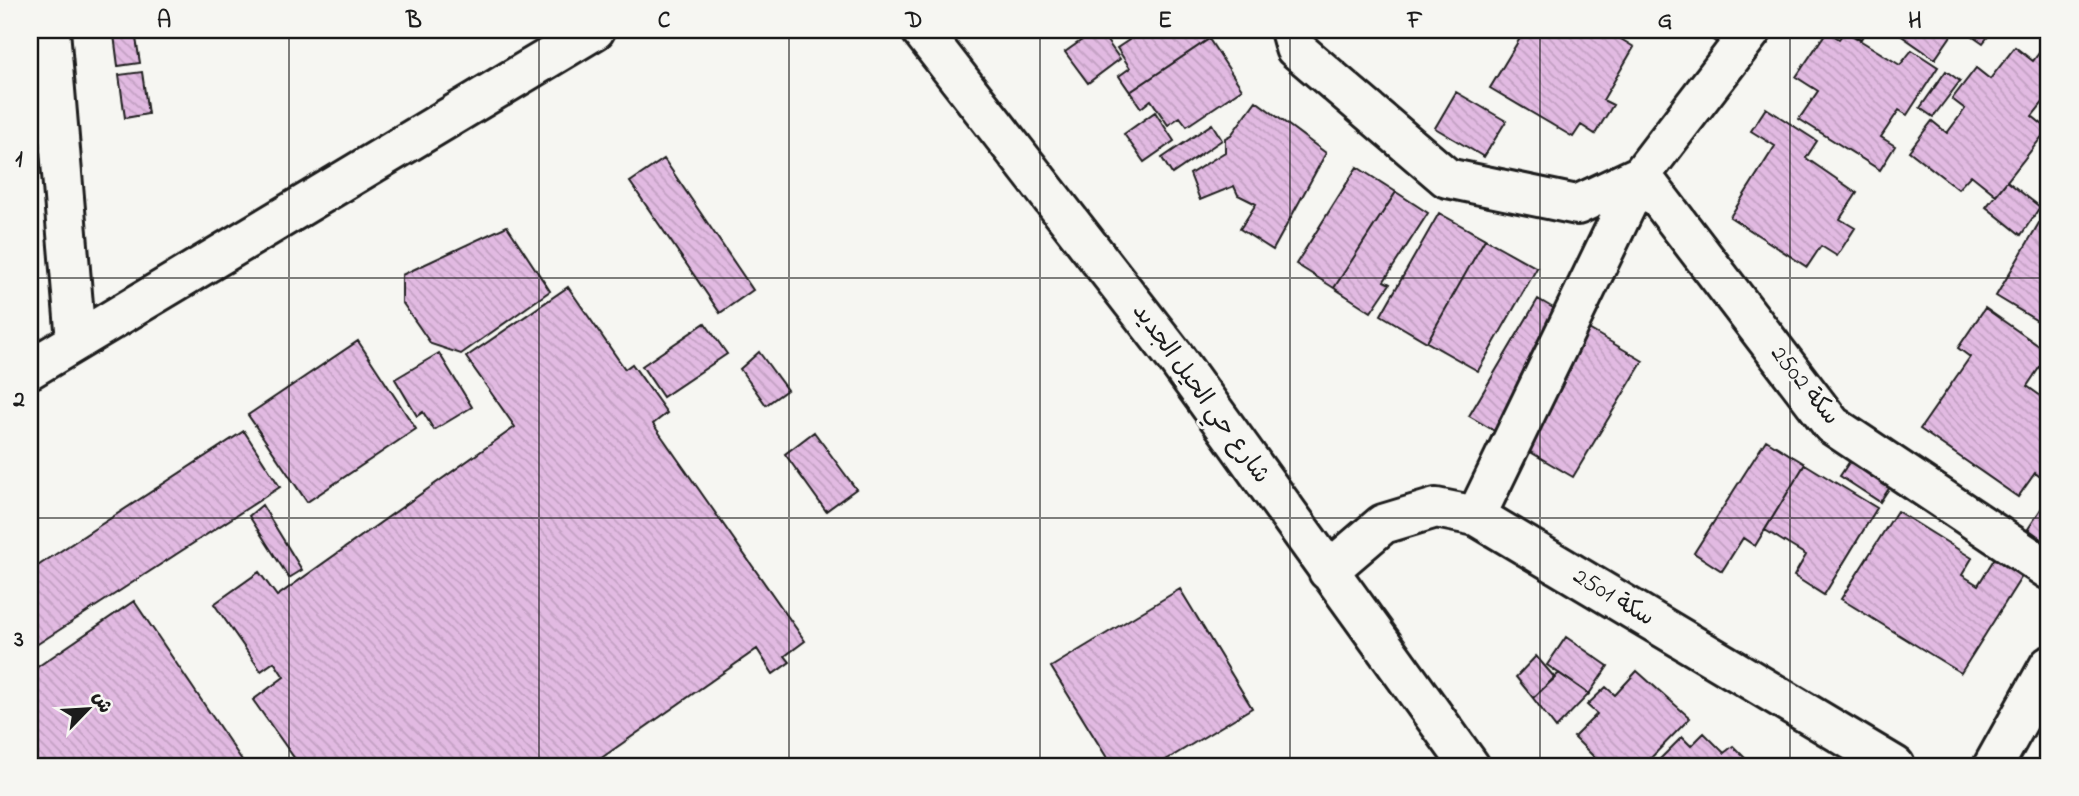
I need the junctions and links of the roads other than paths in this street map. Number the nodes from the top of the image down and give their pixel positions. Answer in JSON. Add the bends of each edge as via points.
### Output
{"nodes":[{"id":1,"x":50,"y":30,"type":"edge"},
{"id":2,"x":595,"y":30,"type":"edge"},
{"id":3,"x":920,"y":30,"type":"edge"},
{"id":4,"x":1290,"y":30,"type":"edge"},
{"id":5,"x":1752,"y":30,"type":"edge"},
{"id":6,"x":1641,"y":175,"type":"junction"},
{"id":7,"x":76,"y":341,"type":"junction"},
{"id":8,"x":30,"y":369,"type":"edge"},
{"id":9,"x":1476,"y":516,"type":"junction"},
{"id":10,"x":2049,"y":570,"type":"edge"},
{"id":11,"x":1328,"y":572,"type":"junction"},
{"id":12,"x":2049,"y":666,"type":"edge"},
{"id":13,"x":1470,"y":766,"type":"edge"},
{"id":14,"x":1895,"y":766,"type":"edge"},
{"id":15,"x":1993,"y":766,"type":"edge"}],
"edges":[{"from":1,"to":7,"type":"street"},
{"from":2,"to":7,"type":"street"},
{"from":3,"to":11,"type":"street","name":"شارع حي الحيل الجديد","via":[[1175,357]]},
{"from":4,"to":6,"type":"street","via":[[1295,48],[1447,178],[1577,205]]},
{"from":5,"to":6,"type":"street"},
{"from":6,"to":9,"type":"street"},
{"from":6,"to":10,"type":"street","name":"سكة 2502","via":[[1832,425]]},
{"from":7,"to":8,"type":"street"},
{"from":9,"to":11,"type":"street","name":"سكة 2501","via":[[1436,508],[1383,524]]},
{"from":9,"to":14,"type":"street","name":"سكة 2501"},
{"from":11,"to":13,"type":"street","name":"شارع حي الحيل الجديد"},
{"from":12,"to":15,"type":"street"}]}
